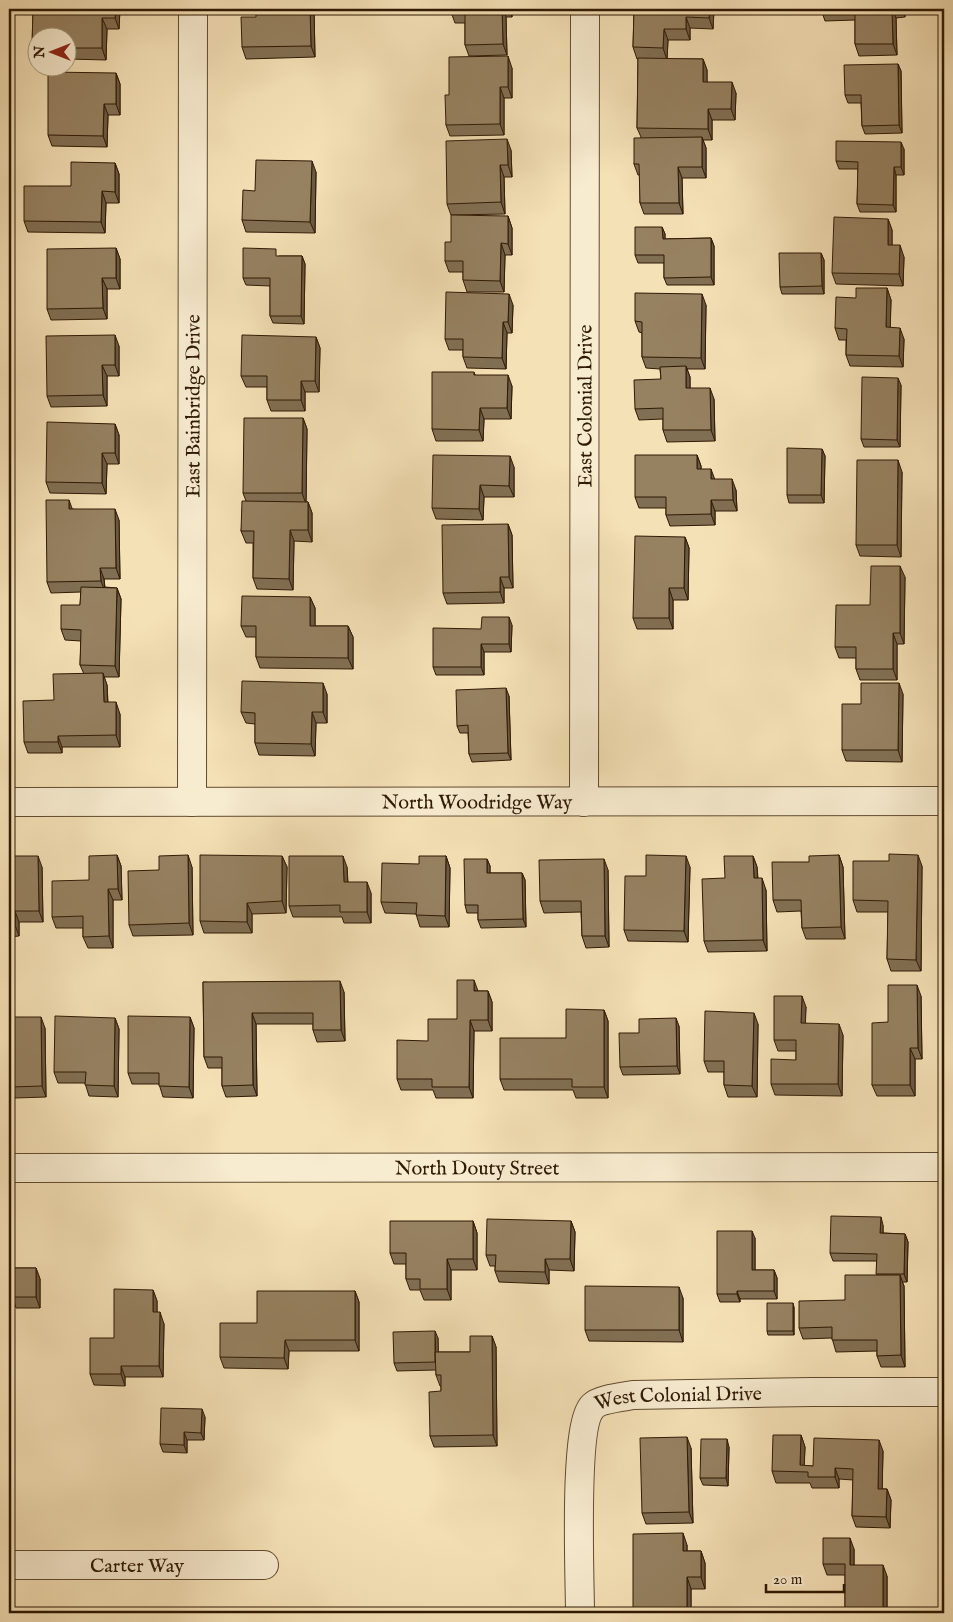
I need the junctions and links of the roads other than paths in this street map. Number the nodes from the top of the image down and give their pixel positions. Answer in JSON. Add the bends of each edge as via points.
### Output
{"nodes":[{"id":1,"x":193,"y":9,"type":"edge"},
{"id":2,"x":585,"y":9,"type":"edge"},
{"id":3,"x":944,"y":801,"type":"edge"},
{"id":4,"x":9,"y":802,"type":"edge"},
{"id":5,"x":192,"y":802,"type":"junction"},
{"id":6,"x":584,"y":802,"type":"junction"},
{"id":7,"x":944,"y":1167,"type":"edge"},
{"id":8,"x":9,"y":1168,"type":"edge"},
{"id":9,"x":944,"y":1392,"type":"edge"},
{"id":10,"x":9,"y":1565,"type":"edge"},
{"id":11,"x":264,"y":1565,"type":"dead end"},
{"id":12,"x":580,"y":1613,"type":"edge"}],
"edges":[{"from":1,"to":5,"type":"street","name":"East Bainbridge Drive"},
{"from":2,"to":6,"type":"street","name":"East Colonial Drive"},
{"from":3,"to":6,"type":"street","name":"North Woodridge Way"},
{"from":4,"to":5,"type":"street","name":"North Woodridge Way"},
{"from":5,"to":6,"type":"street","name":"North Woodridge Way"},
{"from":7,"to":8,"type":"street","name":"North Douty Street"},
{"from":9,"to":12,"type":"street","name":"West Colonial Drive","via":[[633,1395],[593,1406],[582,1435]]},
{"from":10,"to":11,"type":"street","name":"Carter Way"}]}
